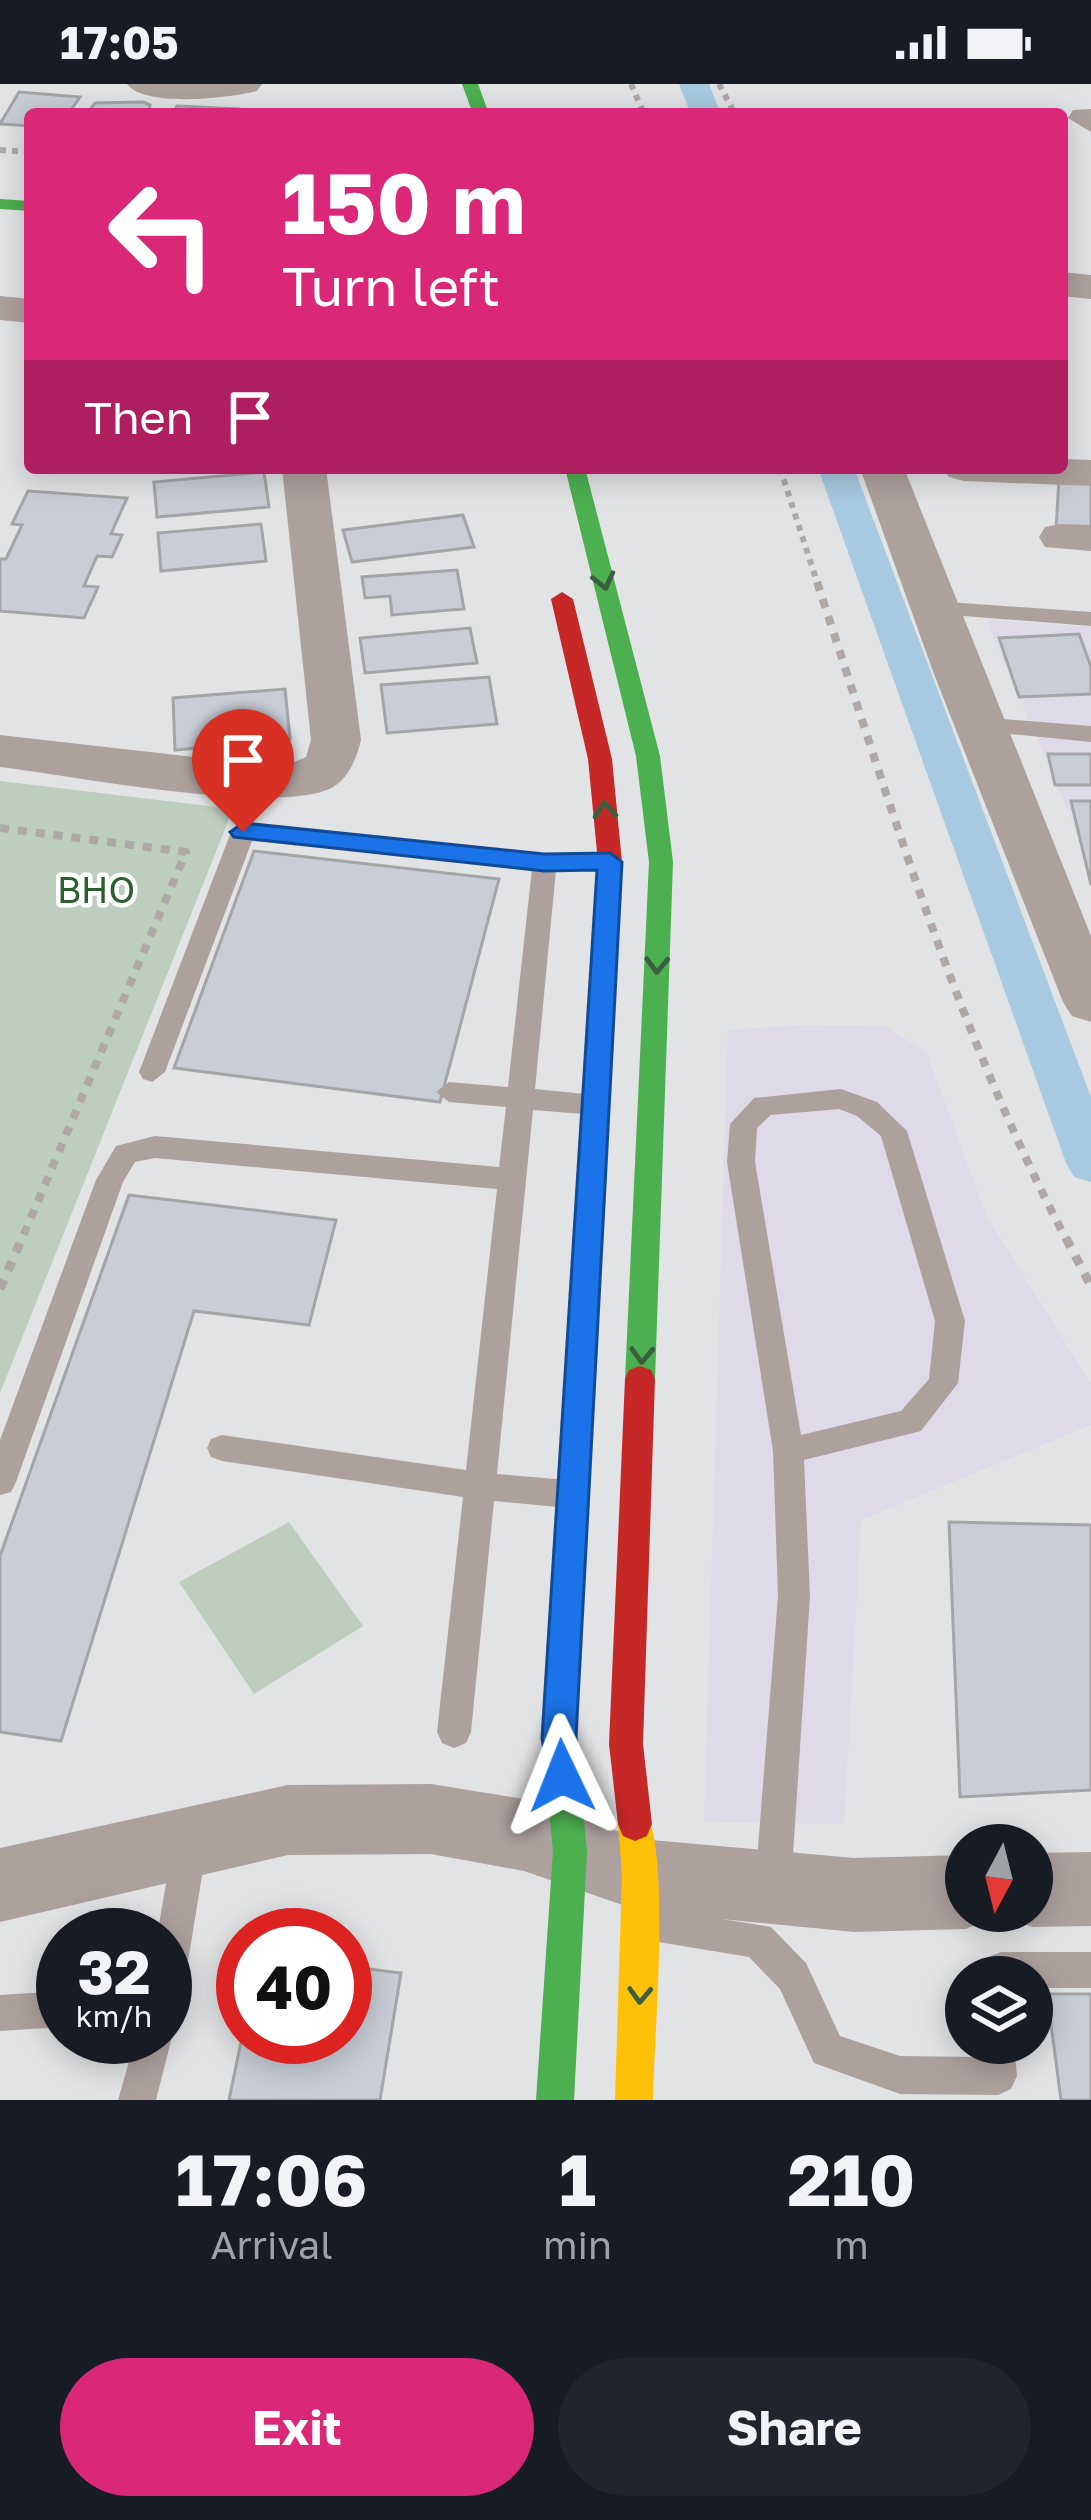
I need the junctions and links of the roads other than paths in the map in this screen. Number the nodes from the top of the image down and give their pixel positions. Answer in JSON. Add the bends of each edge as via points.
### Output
{"nodes":[{"id":1,"x":144,"y":84,"type":"edge"},
{"id":2,"x":245,"y":84,"type":"edge"},
{"id":3,"x":305,"y":474,"type":"edge"},
{"id":4,"x":577,"y":474,"type":"edge"},
{"id":5,"x":884,"y":474,"type":"edge"},
{"id":6,"x":558,"y":580,"type":"dead end"},
{"id":7,"x":934,"y":608,"type":"junction"},
{"id":8,"x":1091,"y":619,"type":"edge"},
{"id":9,"x":978,"y":724,"type":"junction"},
{"id":10,"x":1091,"y":734,"type":"edge"},
{"id":11,"x":0,"y":751,"type":"edge"},
{"id":12,"x":544,"y":862,"type":"junction"},
{"id":13,"x":610,"y":862,"type":"junction"},
{"id":14,"x":1091,"y":1002,"type":"edge"},
{"id":15,"x":152,"y":1072,"type":"dead end"},
{"id":16,"x":449,"y":1092,"type":"dead end"},
{"id":17,"x":520,"y":1099,"type":"junction"},
{"id":18,"x":595,"y":1105,"type":"junction"},
{"id":19,"x":512,"y":1179,"type":"junction"},
{"id":20,"x":222,"y":1448,"type":"dead end"},
{"id":21,"x":788,"y":1451,"type":"junction"},
{"id":22,"x":0,"y":1481,"type":"edge"},
{"id":23,"x":480,"y":1486,"type":"junction"},
{"id":24,"x":572,"y":1495,"type":"junction"},
{"id":25,"x":454,"y":1732,"type":"dead end"},
{"id":26,"x":190,"y":1845,"type":"junction"},
{"id":27,"x":570,"y":1851,"type":"junction"},
{"id":28,"x":0,"y":1885,"type":"edge"},
{"id":29,"x":773,"y":1888,"type":"junction"},
{"id":30,"x":1091,"y":1889,"type":"edge"},
{"id":31,"x":1053,"y":1890,"type":"edge"},
{"id":32,"x":945,"y":1893,"type":"edge"},
{"id":33,"x":640,"y":1899,"type":"junction"},
{"id":34,"x":179,"y":1908,"type":"edge"},
{"id":35,"x":1053,"y":1970,"type":"edge"},
{"id":36,"x":1091,"y":1970,"type":"edge"},
{"id":37,"x":36,"y":2011,"type":"edge"},
{"id":38,"x":0,"y":2013,"type":"edge"},
{"id":39,"x":147,"y":2064,"type":"edge"},
{"id":40,"x":998,"y":2073,"type":"edge"},
{"id":41,"x":137,"y":2100,"type":"edge"},
{"id":42,"x":555,"y":2100,"type":"edge"},
{"id":43,"x":634,"y":2100,"type":"edge"}],
"edges":[{"from":1,"to":2,"type":"street"},
{"from":3,"to":11,"type":"street","via":[[336,740],[331,765],[315,778],[282,784]]},
{"from":4,"to":33,"type":"street","one_way":true,"via":[[648,756],[661,862],[626,1744]]},
{"from":5,"to":7,"type":"street"},
{"from":13,"to":6,"type":"street","one_way":true,"via":[[600,759]]},
{"from":7,"to":8,"type":"lane"},
{"from":7,"to":9,"type":"street"},
{"from":9,"to":10,"type":"lane"},
{"from":9,"to":14,"type":"street"},
{"from":12,"to":13,"type":"lane"},
{"from":12,"to":15,"type":"lane","via":[[243,832]]},
{"from":12,"to":17,"type":"lane"},
{"from":13,"to":18,"type":"street"},
{"from":16,"to":17,"type":"lane"},
{"from":17,"to":18,"type":"lane"},
{"from":17,"to":19,"type":"lane"},
{"from":18,"to":24,"type":"street"},
{"from":19,"to":22,"type":"lane","via":[[155,1147],[126,1154]]},
{"from":19,"to":23,"type":"lane"},
{"from":20,"to":23,"type":"lane"},
{"from":21,"to":21,"type":"lane","via":[[741,1162],[744,1124],[764,1105],[841,1099],[893,1131],[950,1322],[943,1383],[910,1422]]},
{"from":21,"to":29,"type":"lane","via":[[794,1596]]},
{"from":23,"to":24,"type":"lane"},
{"from":23,"to":25,"type":"lane"},
{"from":24,"to":27,"type":"street","via":[[559,1738]]},
{"from":26,"to":27,"type":"street","via":[[288,1820],[431,1819]]},
{"from":26,"to":28,"type":"street"},
{"from":26,"to":34,"type":"lane"},
{"from":27,"to":33,"type":"street"},
{"from":27,"to":42,"type":"street"},
{"from":29,"to":32,"type":"street"},
{"from":29,"to":33,"type":"street"},
{"from":30,"to":31,"type":"street"},
{"from":33,"to":40,"type":"lane","via":[[758,1940],[793,1976],[827,2050],[900,2075]]},
{"from":33,"to":43,"type":"street","one_way":true},
{"from":35,"to":36,"type":"lane"},
{"from":37,"to":38,"type":"lane"},
{"from":39,"to":41,"type":"lane"}]}
